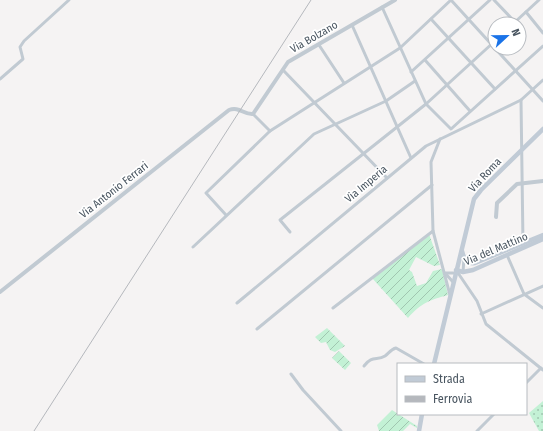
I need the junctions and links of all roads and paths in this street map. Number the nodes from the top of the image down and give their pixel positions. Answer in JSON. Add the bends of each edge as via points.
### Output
{"nodes":[{"id":1,"x":69,"y":0,"type":"edge"},
{"id":2,"x":395,"y":0,"type":"edge"},
{"id":3,"x":451,"y":0,"type":"edge"},
{"id":4,"x":490,"y":0,"type":"edge"},
{"id":5,"x":494,"y":0,"type":"edge"},
{"id":6,"x":539,"y":0,"type":"edge"},
{"id":7,"x":382,"y":7,"type":"junction"},
{"id":8,"x":526,"y":12,"type":"junction"},
{"id":9,"x":508,"y":16,"type":"edge"},
{"id":10,"x":522,"y":16,"type":"edge"},
{"id":11,"x":431,"y":18,"type":"junction"},
{"id":12,"x":469,"y":19,"type":"junction"},
{"id":13,"x":352,"y":25,"type":"junction"},
{"id":14,"x":543,"y":33,"type":"edge"},
{"id":15,"x":449,"y":38,"type":"junction"},
{"id":16,"x":487,"y":39,"type":"edge"},
{"id":17,"x":319,"y":45,"type":"junction"},
{"id":18,"x":400,"y":48,"type":"junction"},
{"id":19,"x":487,"y":48,"type":"edge"},
{"id":20,"x":542,"y":48,"type":"edge"},
{"id":21,"x":502,"y":56,"type":"edge"},
{"id":22,"x":425,"y":60,"type":"junction"},
{"id":23,"x":471,"y":62,"type":"junction"},
{"id":24,"x":370,"y":66,"type":"junction"},
{"id":25,"x":283,"y":70,"type":"junction"},
{"id":26,"x":515,"y":71,"type":"junction"},
{"id":27,"x":411,"y":72,"type":"junction"},
{"id":28,"x":0,"y":79,"type":"edge"},
{"id":29,"x":543,"y":80,"type":"edge"},
{"id":30,"x":416,"y":81,"type":"junction"},
{"id":31,"x":344,"y":83,"type":"junction"},
{"id":32,"x":446,"y":85,"type":"junction"},
{"id":33,"x":495,"y":89,"type":"junction"},
{"id":34,"x":532,"y":90,"type":"junction"},
{"id":35,"x":521,"y":100,"type":"junction"},
{"id":36,"x":386,"y":101,"type":"junction"},
{"id":37,"x":543,"y":101,"type":"edge"},
{"id":38,"x":314,"y":102,"type":"junction"},
{"id":39,"x":426,"y":104,"type":"junction"},
{"id":40,"x":470,"y":111,"type":"junction"},
{"id":41,"x":253,"y":114,"type":"junction"},
{"id":42,"x":335,"y":124,"type":"junction"},
{"id":43,"x":397,"y":126,"type":"junction"},
{"id":44,"x":543,"y":129,"type":"edge"},
{"id":45,"x":270,"y":131,"type":"junction"},
{"id":46,"x":440,"y":139,"type":"junction"},
{"id":47,"x":521,"y":151,"type":"junction"},
{"id":48,"x":362,"y":153,"type":"junction"},
{"id":49,"x":411,"y":158,"type":"junction"},
{"id":50,"x":387,"y":178,"type":"junction"},
{"id":51,"x":543,"y":181,"type":"edge"},
{"id":52,"x":522,"y":183,"type":"junction"},
{"id":53,"x":432,"y":185,"type":"junction"},
{"id":54,"x":226,"y":215,"type":"junction"},
{"id":55,"x":496,"y":217,"type":"dead end"},
{"id":56,"x":433,"y":230,"type":"junction"},
{"id":57,"x":290,"y":232,"type":"dead end"},
{"id":58,"x":543,"y":235,"type":"edge"},
{"id":59,"x":543,"y":239,"type":"edge"},
{"id":60,"x":523,"y":246,"type":"junction"},
{"id":61,"x":193,"y":247,"type":"dead end"},
{"id":62,"x":462,"y":251,"type":"junction"},
{"id":63,"x":506,"y":253,"type":"junction"},
{"id":64,"x":464,"y":258,"type":"junction"},
{"id":65,"x":456,"y":271,"type":"junction"},
{"id":66,"x":444,"y":272,"type":"junction"},
{"id":67,"x":463,"y":272,"type":"junction"},
{"id":68,"x":446,"y":280,"type":"junction"},
{"id":69,"x":453,"y":282,"type":"junction"},
{"id":70,"x":543,"y":286,"type":"edge"},
{"id":71,"x":0,"y":292,"type":"edge"},
{"id":72,"x":524,"y":294,"type":"junction"},
{"id":73,"x":450,"y":295,"type":"junction"},
{"id":74,"x":237,"y":303,"type":"dead end"},
{"id":75,"x":333,"y":308,"type":"dead end"},
{"id":76,"x":543,"y":308,"type":"edge"},
{"id":77,"x":481,"y":314,"type":"junction"},
{"id":78,"x":257,"y":329,"type":"dead end"},
{"id":79,"x":422,"y":363,"type":"edge"},
{"id":80,"x":434,"y":363,"type":"edge"},
{"id":81,"x":364,"y":366,"type":"dead end"},
{"id":82,"x":542,"y":369,"type":"edge"},
{"id":83,"x":291,"y":374,"type":"dead end"},
{"id":84,"x":527,"y":382,"type":"edge"},
{"id":85,"x":422,"y":415,"type":"edge"},
{"id":86,"x":493,"y":415,"type":"edge"},
{"id":87,"x":341,"y":431,"type":"edge"},
{"id":88,"x":418,"y":431,"type":"edge"},
{"id":89,"x":477,"y":431,"type":"edge"}],
"edges":[{"from":1,"to":28,"type":"street","via":[[24,41],[20,47],[23,59]]},
{"from":2,"to":7,"type":"street","name":"Via Bolzano"},
{"from":3,"to":11,"type":"street"},
{"from":3,"to":12,"type":"street"},
{"from":4,"to":12,"type":"street"},
{"from":5,"to":9,"type":"street"},
{"from":6,"to":8,"type":"street"},
{"from":7,"to":13,"type":"street","name":"Via Bolzano"},
{"from":7,"to":18,"type":"street"},
{"from":8,"to":10,"type":"street"},
{"from":8,"to":14,"type":"street"},
{"from":11,"to":15,"type":"street"},
{"from":11,"to":18,"type":"street"},
{"from":12,"to":15,"type":"street"},
{"from":12,"to":16,"type":"street"},
{"from":13,"to":17,"type":"street","name":"Via Bolzano"},
{"from":13,"to":24,"type":"street"},
{"from":15,"to":22,"type":"street"},
{"from":15,"to":23,"type":"street"},
{"from":17,"to":25,"type":"street","name":"Via Bolzano","via":[[288,62]]},
{"from":17,"to":31,"type":"street"},
{"from":18,"to":24,"type":"street"},
{"from":18,"to":27,"type":"street"},
{"from":19,"to":23,"type":"street"},
{"from":20,"to":26,"type":"street"},
{"from":21,"to":26,"type":"street"},
{"from":22,"to":27,"type":"street"},
{"from":22,"to":32,"type":"street"},
{"from":23,"to":32,"type":"street"},
{"from":23,"to":33,"type":"street"},
{"from":24,"to":31,"type":"street"},
{"from":24,"to":36,"type":"street"},
{"from":25,"to":38,"type":"street"},
{"from":25,"to":41,"type":"street","name":"Via Bolzano"},
{"from":26,"to":33,"type":"street"},
{"from":26,"to":34,"type":"street"},
{"from":27,"to":30,"type":"street"},
{"from":29,"to":34,"type":"street","name":"Via Imperia"},
{"from":30,"to":36,"type":"street"},
{"from":30,"to":39,"type":"street"},
{"from":31,"to":38,"type":"street"},
{"from":32,"to":39,"type":"street"},
{"from":32,"to":40,"type":"street"},
{"from":33,"to":40,"type":"street"},
{"from":34,"to":35,"type":"street","name":"Via Imperia"},
{"from":34,"to":37,"type":"street"},
{"from":35,"to":46,"type":"street","name":"Via Imperia"},
{"from":35,"to":47,"type":"street"},
{"from":36,"to":42,"type":"street"},
{"from":36,"to":43,"type":"street"},
{"from":38,"to":42,"type":"street"},
{"from":38,"to":45,"type":"street"},
{"from":39,"to":40,"type":"street","via":[[451,129]]},
{"from":39,"to":43,"type":"street"},
{"from":41,"to":45,"type":"street"},
{"from":41,"to":71,"type":"street","name":"Via Antonio Ferrari","via":[[235,108],[229,110]]},
{"from":42,"to":48,"type":"street"},
{"from":42,"to":54,"type":"street","via":[[314,134]]},
{"from":43,"to":48,"type":"street"},
{"from":43,"to":49,"type":"street"},
{"from":44,"to":47,"type":"main road","name":"Via Roma"},
{"from":45,"to":54,"type":"street","via":[[206,193]]},
{"from":46,"to":49,"type":"street","name":"Via Imperia"},
{"from":46,"to":53,"type":"street","via":[[430,162]]},
{"from":47,"to":52,"type":"street"},
{"from":47,"to":62,"type":"main road","name":"Via Roma","via":[[474,199]]},
{"from":48,"to":50,"type":"street"},
{"from":48,"to":57,"type":"street","via":[[280,220]]},
{"from":49,"to":50,"type":"street","name":"Via Imperia"},
{"from":50,"to":74,"type":"street","name":"Via Imperia"},
{"from":51,"to":52,"type":"street"},
{"from":52,"to":55,"type":"street","via":[[517,184],[497,203]]},
{"from":52,"to":60,"type":"street"},
{"from":53,"to":56,"type":"street"},
{"from":53,"to":78,"type":"street"},
{"from":54,"to":61,"type":"street"},
{"from":56,"to":66,"type":"street"},
{"from":56,"to":75,"type":"street"},
{"from":58,"to":60,"type":"main road","name":"Via del Mattino"},
{"from":59,"to":60,"type":"main road","name":"Via del Mattino"},
{"from":60,"to":63,"type":"main road","name":"Via del Mattino"},
{"from":62,"to":64,"type":"main road","name":"Via del Mattino"},
{"from":62,"to":65,"type":"main road","name":"Via Roma"},
{"from":63,"to":64,"type":"main road","name":"Via del Mattino","via":[[476,263],[467,262]]},
{"from":63,"to":67,"type":"main road","name":"Via del Mattino"},
{"from":63,"to":72,"type":"street"},
{"from":64,"to":67,"type":"street"},
{"from":65,"to":66,"type":"street"},
{"from":65,"to":67,"type":"main road","name":"Via del Mattino"},
{"from":65,"to":69,"type":"main road","name":"Via Roma"},
{"from":65,"to":77,"type":"street","via":[[477,301]]},
{"from":66,"to":68,"type":"street"},
{"from":66,"to":69,"type":"street"},
{"from":68,"to":69,"type":"street","via":[[450,284]]},
{"from":68,"to":73,"type":"street"},
{"from":69,"to":73,"type":"main road","name":"Via Roma"},
{"from":70,"to":72,"type":"street"},
{"from":72,"to":76,"type":"street"},
{"from":72,"to":77,"type":"street"},
{"from":73,"to":80,"type":"main road","name":"Via Roma"},
{"from":77,"to":82,"type":"street","via":[[486,324]]},
{"from":79,"to":81,"type":"street","via":[[396,348],[384,356],[371,359]]},
{"from":82,"to":84,"type":"street"},
{"from":83,"to":87,"type":"street"},
{"from":85,"to":88,"type":"main road"},
{"from":86,"to":89,"type":"street"}]}
